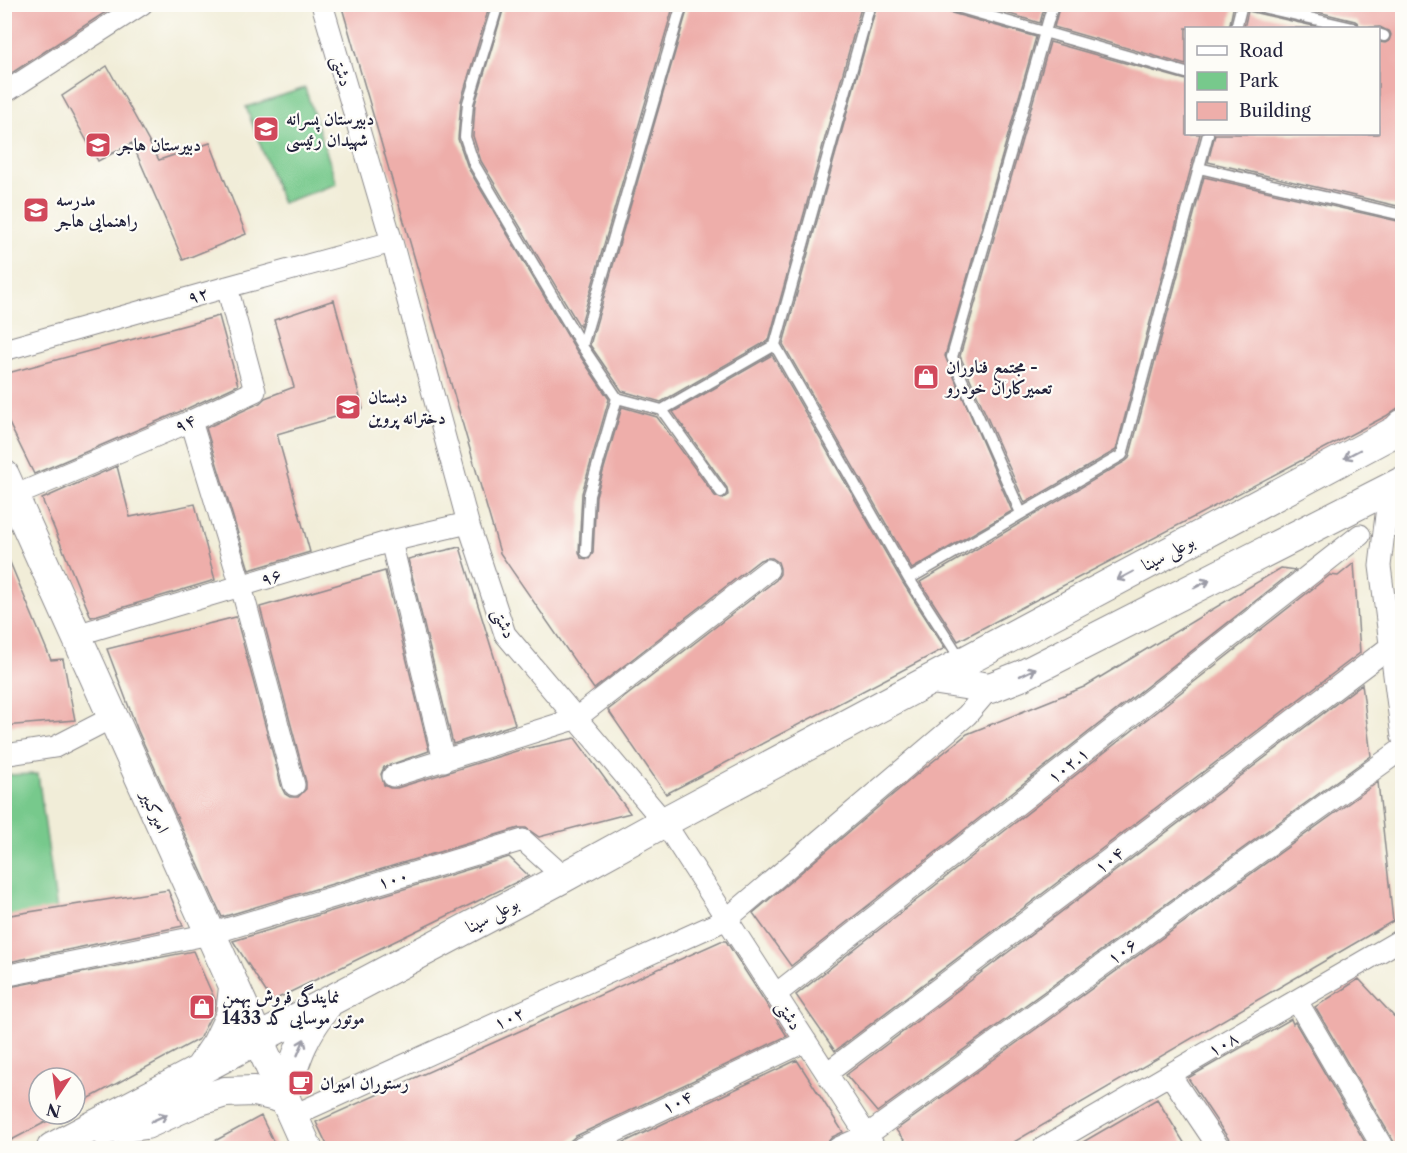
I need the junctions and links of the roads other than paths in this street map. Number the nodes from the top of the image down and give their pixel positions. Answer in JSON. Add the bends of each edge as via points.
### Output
{"nodes":[{"id":1,"x":142,"y":4,"type":"edge"},
{"id":2,"x":322,"y":4,"type":"edge"},
{"id":3,"x":498,"y":4,"type":"edge"},
{"id":4,"x":682,"y":4,"type":"edge"},
{"id":5,"x":870,"y":4,"type":"edge"},
{"id":6,"x":946,"y":4,"type":"edge"},
{"id":7,"x":1053,"y":4,"type":"edge"},
{"id":8,"x":1242,"y":4,"type":"edge"},
{"id":9,"x":1249,"y":4,"type":"edge"},
{"id":10,"x":1236,"y":27,"type":"edge"},
{"id":11,"x":1349,"y":27,"type":"edge"},
{"id":12,"x":1045,"y":32,"type":"junction"},
{"id":13,"x":1185,"y":73,"type":"edge"},
{"id":14,"x":4,"y":93,"type":"edge"},
{"id":15,"x":1208,"y":135,"type":"edge"},
{"id":16,"x":1198,"y":168,"type":"junction"},
{"id":17,"x":1402,"y":215,"type":"edge"},
{"id":18,"x":392,"y":242,"type":"junction"},
{"id":19,"x":227,"y":287,"type":"junction"},
{"id":20,"x":775,"y":345,"type":"junction"},
{"id":21,"x":582,"y":346,"type":"junction"},
{"id":22,"x":4,"y":350,"type":"edge"},
{"id":23,"x":617,"y":398,"type":"junction"},
{"id":24,"x":662,"y":410,"type":"junction"},
{"id":25,"x":191,"y":421,"type":"junction"},
{"id":26,"x":1400,"y":428,"type":"edge"},
{"id":27,"x":1399,"y":484,"type":"edge"},
{"id":28,"x":9,"y":485,"type":"edge"},
{"id":29,"x":721,"y":492,"type":"dead end"},
{"id":30,"x":1021,"y":513,"type":"junction"},
{"id":31,"x":1324,"y":521,"type":"junction"},
{"id":32,"x":468,"y":523,"type":"junction"},
{"id":33,"x":1360,"y":535,"type":"junction"},
{"id":34,"x":391,"y":541,"type":"junction"},
{"id":35,"x":585,"y":552,"type":"dead end"},
{"id":36,"x":1380,"y":566,"type":"junction"},
{"id":37,"x":768,"y":570,"type":"dead end"},
{"id":38,"x":909,"y":579,"type":"junction"},
{"id":39,"x":241,"y":586,"type":"junction"},
{"id":40,"x":76,"y":635,"type":"junction"},
{"id":41,"x":1391,"y":646,"type":"junction"},
{"id":42,"x":974,"y":674,"type":"junction"},
{"id":43,"x":113,"y":717,"type":"junction"},
{"id":44,"x":576,"y":719,"type":"junction"},
{"id":45,"x":1402,"y":736,"type":"edge"},
{"id":46,"x":1402,"y":749,"type":"edge"},
{"id":47,"x":4,"y":755,"type":"edge"},
{"id":48,"x":444,"y":761,"type":"junction"},
{"id":49,"x":393,"y":776,"type":"dead end"},
{"id":50,"x":294,"y":785,"type":"dead end"},
{"id":51,"x":664,"y":822,"type":"junction"},
{"id":52,"x":564,"y":877,"type":"junction"},
{"id":53,"x":727,"y":919,"type":"junction"},
{"id":54,"x":210,"y":934,"type":"junction"},
{"id":55,"x":1402,"y":939,"type":"edge"},
{"id":56,"x":4,"y":976,"type":"edge"},
{"id":57,"x":234,"y":987,"type":"junction"},
{"id":58,"x":776,"y":994,"type":"junction"},
{"id":59,"x":329,"y":1001,"type":"junction"},
{"id":60,"x":1297,"y":1001,"type":"junction"},
{"id":61,"x":256,"y":1040,"type":"junction"},
{"id":62,"x":806,"y":1041,"type":"junction"},
{"id":63,"x":198,"y":1071,"type":"junction"},
{"id":64,"x":827,"y":1073,"type":"junction"},
{"id":65,"x":1170,"y":1075,"type":"junction"},
{"id":66,"x":287,"y":1107,"type":"junction"},
{"id":67,"x":82,"y":1133,"type":"junction"},
{"id":68,"x":871,"y":1142,"type":"edge"},
{"id":69,"x":52,"y":1149,"type":"edge"},
{"id":70,"x":307,"y":1149,"type":"edge"},
{"id":71,"x":581,"y":1149,"type":"edge"},
{"id":72,"x":838,"y":1149,"type":"edge"},
{"id":73,"x":1043,"y":1149,"type":"edge"},
{"id":74,"x":1220,"y":1149,"type":"edge"},
{"id":75,"x":1383,"y":1149,"type":"edge"}],
"edges":[{"from":1,"to":14,"type":"street"},
{"from":2,"to":18,"type":"street","name":"دشتی"},
{"from":3,"to":21,"type":"lane","via":[[468,103],[465,137],[474,164]]},
{"from":4,"to":21,"type":"lane"},
{"from":5,"to":20,"type":"lane"},
{"from":6,"to":12,"type":"lane"},
{"from":7,"to":12,"type":"lane"},
{"from":8,"to":10,"type":"lane"},
{"from":9,"to":11,"type":"lane"},
{"from":12,"to":13,"type":"lane"},
{"from":12,"to":30,"type":"lane","via":[[952,357]]},
{"from":15,"to":16,"type":"lane"},
{"from":16,"to":17,"type":"lane"},
{"from":16,"to":30,"type":"lane","via":[[1122,455]]},
{"from":18,"to":19,"type":"street","name":"۹۲"},
{"from":18,"to":32,"type":"street","name":"دشتی"},
{"from":19,"to":22,"type":"street","name":"۹۲"},
{"from":19,"to":25,"type":"street","name":"۹۴","via":[[255,391]]},
{"from":20,"to":24,"type":"lane"},
{"from":20,"to":38,"type":"lane"},
{"from":21,"to":23,"type":"lane"},
{"from":23,"to":24,"type":"lane"},
{"from":23,"to":35,"type":"lane","via":[[589,495]]},
{"from":24,"to":29,"type":"lane"},
{"from":25,"to":28,"type":"street","name":"۹۴"},
{"from":25,"to":39,"type":"street"},
{"from":26,"to":42,"type":"main road","name":"بوعلی سینا","one_way":true},
{"from":27,"to":31,"type":"main road","name":"بوعلی سینا"},
{"from":27,"to":36,"type":"street","via":[[1386,515]]},
{"from":28,"to":40,"type":"main road","name":"امیرکبیر"},
{"from":30,"to":38,"type":"lane"},
{"from":31,"to":33,"type":"street","via":[[1350,527]]},
{"from":42,"to":31,"type":"main road","name":"بوعلی سینا","one_way":true,"via":[[1023,675]]},
{"from":32,"to":34,"type":"street","name":"۹۶"},
{"from":32,"to":44,"type":"street","name":"دشتی","via":[[505,634]]},
{"from":33,"to":36,"type":"street"},
{"from":33,"to":58,"type":"street","name":"۱۰۲.۱"},
{"from":34,"to":39,"type":"street","name":"۹۶"},
{"from":34,"to":48,"type":"street"},
{"from":36,"to":41,"type":"street"},
{"from":37,"to":44,"type":"street"},
{"from":38,"to":42,"type":"lane"},
{"from":39,"to":40,"type":"street","name":"۹۶"},
{"from":39,"to":50,"type":"street"},
{"from":40,"to":43,"type":"main road","name":"امیرکبیر"},
{"from":41,"to":45,"type":"street"},
{"from":41,"to":64,"type":"street","name":"۱۰۴"},
{"from":42,"to":51,"type":"main road","name":"بوعلی سینا","via":[[932,679]]},
{"from":42,"to":53,"type":"street","name":"۱۰۲","via":[[967,715]]},
{"from":43,"to":47,"type":"street","via":[[55,747]]},
{"from":43,"to":54,"type":"main road","name":"امیرکبیر"},
{"from":44,"to":48,"type":"street"},
{"from":44,"to":51,"type":"street","name":"دشتی"},
{"from":46,"to":68,"type":"street","name":"۱۰۶"},
{"from":48,"to":49,"type":"street"},
{"from":51,"to":52,"type":"main road","name":"بوعلی سینا"},
{"from":51,"to":53,"type":"street","name":"دشتی"},
{"from":52,"to":54,"type":"street","name":"۱۰۰","via":[[523,840]]},
{"from":52,"to":59,"type":"main road","name":"بوعلی سینا"},
{"from":53,"to":58,"type":"street","name":"دشتی"},
{"from":53,"to":66,"type":"street","name":"۱۰۲"},
{"from":54,"to":56,"type":"street"},
{"from":54,"to":57,"type":"main road","name":"امیرکبیر"},
{"from":55,"to":60,"type":"street","name":"۱۰۸"},
{"from":57,"to":61,"type":"main road","name":"امیرکبیر"},
{"from":57,"to":63,"type":"main road","via":[[231,1015]]},
{"from":58,"to":62,"type":"street","name":"دشتی"},
{"from":59,"to":61,"type":"main road","name":"بوعلی سینا"},
{"from":66,"to":59,"type":"main road","one_way":true,"via":[[297,1054],[309,1027]]},
{"from":60,"to":65,"type":"street","name":"۱۰۸"},
{"from":60,"to":75,"type":"street"},
{"from":61,"to":63,"type":"main road","name":"بوعلی سینا"},
{"from":61,"to":66,"type":"main road","name":"امیرکبیر"},
{"from":62,"to":64,"type":"street","name":"دشتی"},
{"from":62,"to":71,"type":"street","name":"۱۰۴"},
{"from":63,"to":67,"type":"main road","name":"بوعلی سینا"},
{"from":64,"to":68,"type":"street","name":"دشتی"},
{"from":65,"to":73,"type":"street","name":"۱۰۸"},
{"from":65,"to":74,"type":"street"},
{"from":67,"to":66,"type":"main road","one_way":true,"via":[[146,1124],[225,1092],[255,1091]]},
{"from":66,"to":70,"type":"main road","name":"امیرکبیر"},
{"from":67,"to":69,"type":"main road","name":"بوعلی سینا"},
{"from":68,"to":72,"type":"street","name":"۱۰۶"}]}
